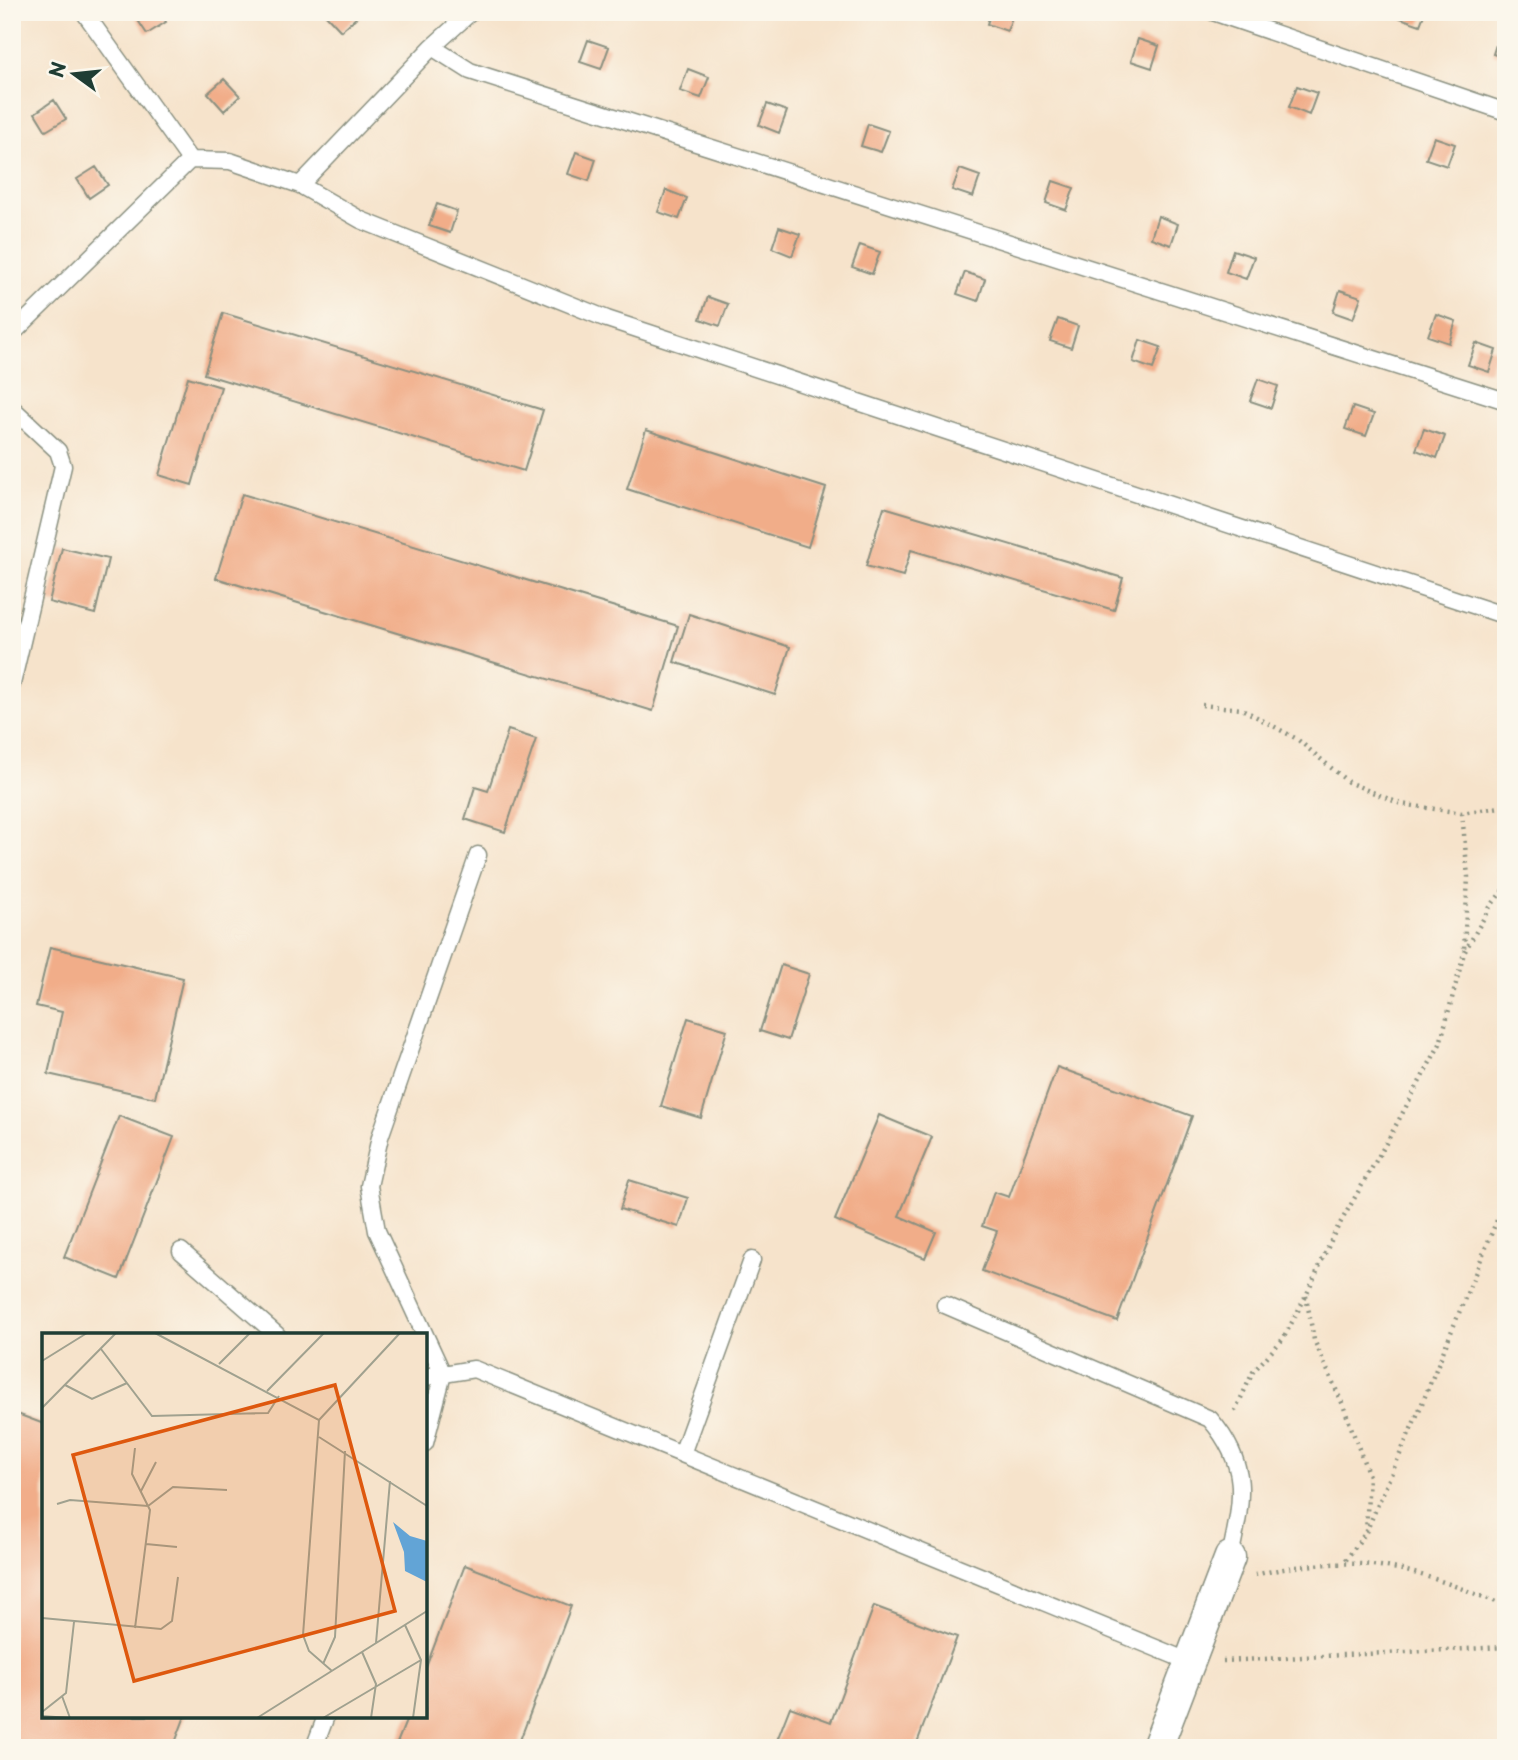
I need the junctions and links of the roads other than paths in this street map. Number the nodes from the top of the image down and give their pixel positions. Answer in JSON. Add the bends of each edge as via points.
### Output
{"nodes":[{"id":1,"x":84,"y":12,"type":"edge"},
{"id":2,"x":471,"y":12,"type":"edge"},
{"id":3,"x":1213,"y":12,"type":"edge"},
{"id":4,"x":432,"y":47,"type":"junction"},
{"id":5,"x":1506,"y":112,"type":"edge"},
{"id":6,"x":190,"y":160,"type":"junction"},
{"id":7,"x":300,"y":185,"type":"junction"},
{"id":8,"x":12,"y":334,"type":"edge"},
{"id":9,"x":1506,"y":401,"type":"edge"},
{"id":10,"x":12,"y":408,"type":"edge"},
{"id":11,"x":1506,"y":616,"type":"edge"},
{"id":12,"x":12,"y":684,"type":"edge"},
{"id":13,"x":478,"y":855,"type":"dead end"},
{"id":14,"x":181,"y":1251,"type":"dead end"},
{"id":15,"x":752,"y":1260,"type":"dead end"},
{"id":16,"x":944,"y":1305,"type":"dead end"},
{"id":17,"x":275,"y":1333,"type":"edge"},
{"id":18,"x":424,"y":1333,"type":"edge"},
{"id":19,"x":427,"y":1339,"type":"edge"},
{"id":20,"x":443,"y":1374,"type":"junction"},
{"id":21,"x":427,"y":1377,"type":"edge"},
{"id":22,"x":427,"y":1435,"type":"edge"},
{"id":23,"x":682,"y":1454,"type":"junction"},
{"id":24,"x":1225,"y":1571,"type":"joint"},
{"id":25,"x":1190,"y":1662,"type":"junction"},
{"id":26,"x":325,"y":1718,"type":"edge"},
{"id":27,"x":314,"y":1748,"type":"edge"},
{"id":28,"x":1157,"y":1748,"type":"edge"}],
"edges":[{"from":1,"to":6,"type":"lane"},
{"from":2,"to":4,"type":"lane"},
{"from":3,"to":5,"type":"lane"},
{"from":4,"to":7,"type":"lane"},
{"from":4,"to":9,"type":"lane","via":[[470,71]]},
{"from":6,"to":7,"type":"lane","via":[[230,161]]},
{"from":6,"to":8,"type":"lane"},
{"from":7,"to":11,"type":"lane","via":[[361,220],[607,319]]},
{"from":10,"to":12,"type":"lane","via":[[58,451],[63,466]]},
{"from":13,"to":18,"type":"lane","via":[[380,1137],[369,1186],[377,1231]]},
{"from":14,"to":17,"type":"lane"},
{"from":15,"to":23,"type":"lane"},
{"from":16,"to":24,"type":"lane","via":[[1210,1419],[1227,1439],[1238,1466],[1242,1503]]},
{"from":19,"to":20,"type":"lane"},
{"from":20,"to":21,"type":"lane"},
{"from":20,"to":22,"type":"lane"},
{"from":20,"to":23,"type":"lane","via":[[474,1369]]},
{"from":23,"to":25,"type":"lane"},
{"from":24,"to":25,"type":"street"},
{"from":25,"to":28,"type":"street"},
{"from":26,"to":27,"type":"lane"}]}
